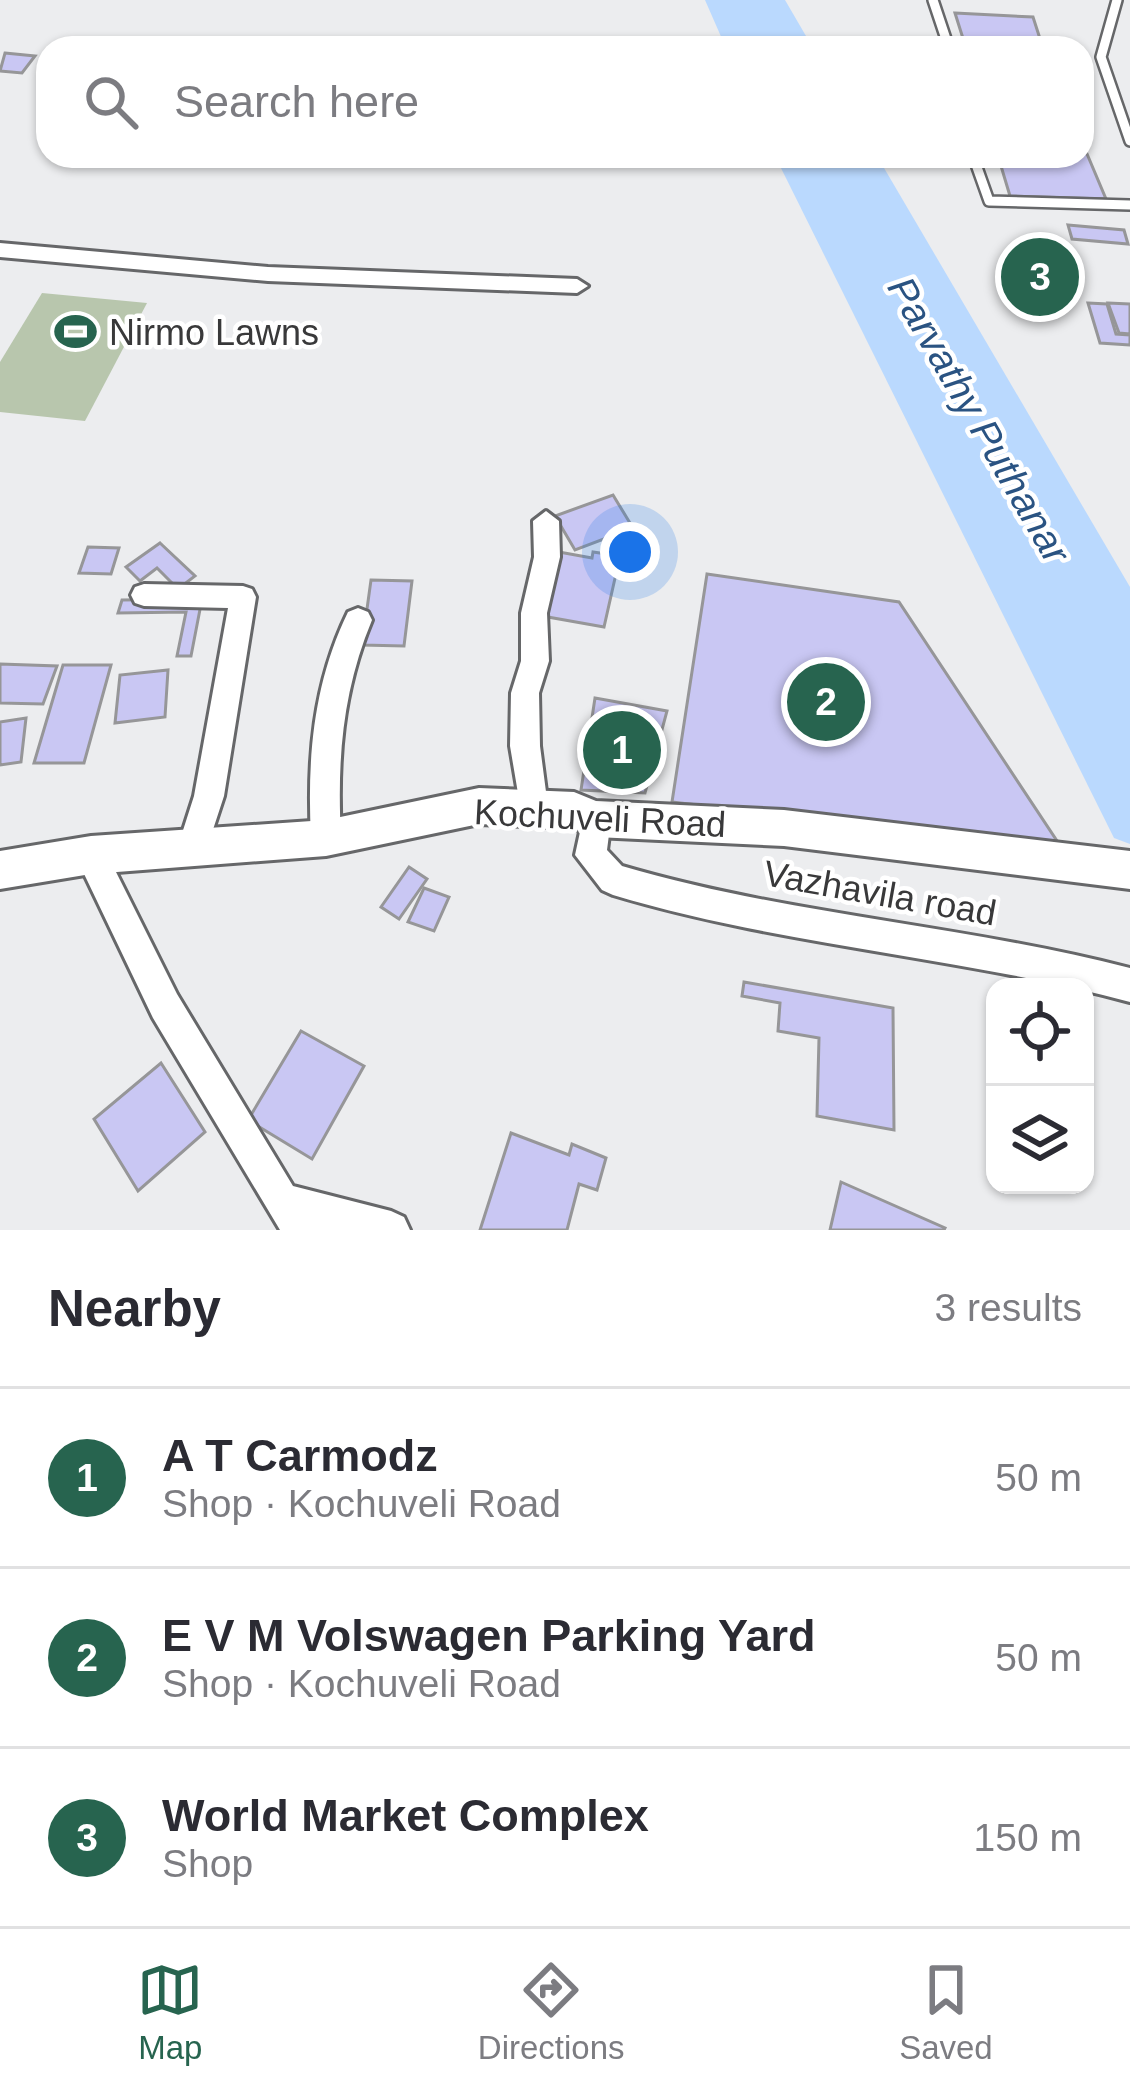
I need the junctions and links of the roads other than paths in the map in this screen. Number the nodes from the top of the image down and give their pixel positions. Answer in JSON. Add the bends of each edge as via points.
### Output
{"nodes":[{"id":1,"x":933,"y":0,"type":"edge"},
{"id":2,"x":1123,"y":1,"type":"edge"},
{"id":3,"x":945,"y":36,"type":"edge"},
{"id":4,"x":1130,"y":141,"type":"edge"},
{"id":5,"x":977,"y":168,"type":"edge"},
{"id":6,"x":1130,"y":205,"type":"edge"},
{"id":7,"x":0,"y":250,"type":"edge"},
{"id":8,"x":578,"y":286,"type":"dead end"},
{"id":9,"x":546,"y":521,"type":"dead end"},
{"id":10,"x":144,"y":595,"type":"dead end"},
{"id":11,"x":358,"y":620,"type":"dead end"},
{"id":12,"x":533,"y":807,"type":"junction"},
{"id":13,"x":596,"y":819,"type":"junction"},
{"id":14,"x":326,"y":838,"type":"junction"},
{"id":15,"x":194,"y":846,"type":"junction"},
{"id":16,"x":91,"y":855,"type":"junction"},
{"id":17,"x":0,"y":870,"type":"edge"},
{"id":18,"x":1130,"y":870,"type":"edge"},
{"id":19,"x":1130,"y":985,"type":"edge"},
{"id":20,"x":292,"y":1216,"type":"edge"},
{"id":21,"x":391,"y":1230,"type":"edge"}],
"edges":[{"from":1,"to":3,"type":"lane"},
{"from":2,"to":4,"type":"lane","via":[[1100,57]]},
{"from":5,"to":6,"type":"lane","via":[[989,200]]},
{"from":7,"to":8,"type":"street","via":[[268,274]]},
{"from":9,"to":12,"type":"street","via":[[535,661],[525,693]]},
{"from":10,"to":15,"type":"street","via":[[243,596]]},
{"from":11,"to":14,"type":"street","via":[[334,671],[322,764]]},
{"from":12,"to":13,"type":"street","name":"Kochuveli Road"},
{"from":12,"to":14,"type":"street","name":"Kochuveli Road","via":[[479,806]]},
{"from":13,"to":18,"type":"street","name":"Kochuveli Road","via":[[784,828]]},
{"from":13,"to":19,"type":"street","name":"Vazhavila road","via":[[591,855],[613,879]]},
{"from":14,"to":15,"type":"street","name":"Kochuveli Road"},
{"from":15,"to":16,"type":"street","name":"Kochuveli Road"},
{"from":16,"to":17,"type":"street","name":"Kochuveli Road"},
{"from":16,"to":20,"type":"street","via":[[166,1006]]},
{"from":20,"to":21,"type":"street"}]}
